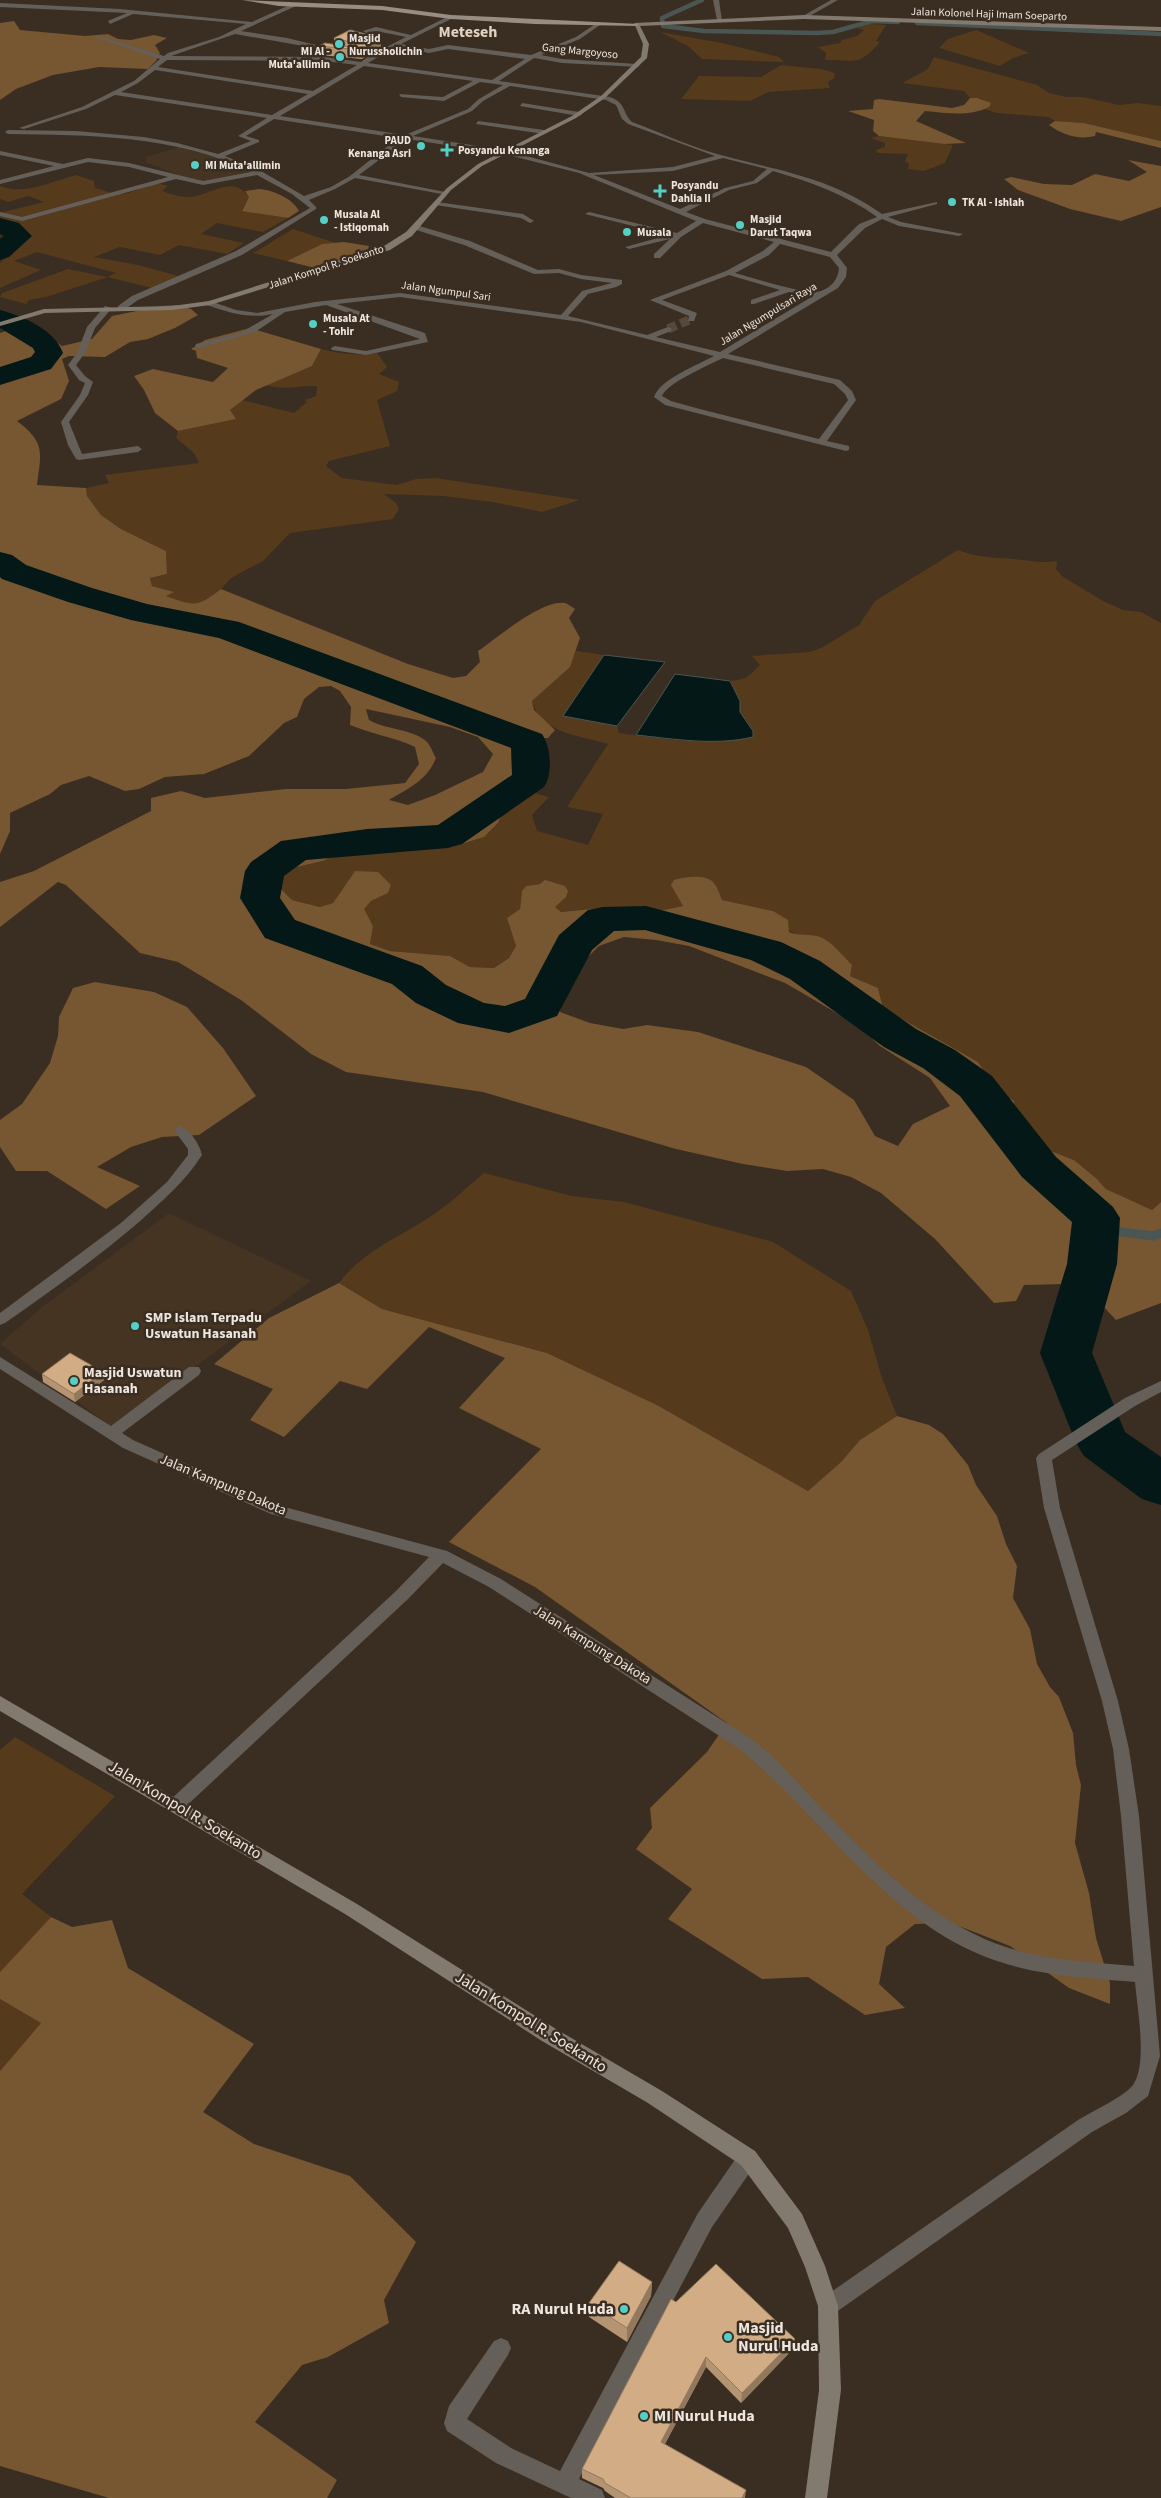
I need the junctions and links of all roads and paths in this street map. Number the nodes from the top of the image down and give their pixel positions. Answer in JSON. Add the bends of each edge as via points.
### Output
{"nodes":[{"id":1,"x":245,"y":0,"type":"edge"},
{"id":2,"x":716,"y":0,"type":"edge"},
{"id":3,"x":835,"y":0,"type":"edge"},
{"id":4,"x":0,"y":5,"type":"edge"},
{"id":5,"x":294,"y":5,"type":"junction"},
{"id":6,"x":133,"y":12,"type":"junction"},
{"id":7,"x":451,"y":17,"type":"junction"},
{"id":8,"x":804,"y":17,"type":"junction"},
{"id":9,"x":720,"y":20,"type":"junction"},
{"id":10,"x":110,"y":22,"type":"dead end"},
{"id":11,"x":252,"y":24,"type":"junction"},
{"id":12,"x":598,"y":24,"type":"junction"},
{"id":13,"x":636,"y":24,"type":"junction"},
{"id":14,"x":1161,"y":29,"type":"edge"},
{"id":15,"x":366,"y":31,"type":"dead end"},
{"id":16,"x":233,"y":32,"type":"junction"},
{"id":17,"x":410,"y":36,"type":"junction"},
{"id":18,"x":100,"y":37,"type":"dead end"},
{"id":19,"x":393,"y":45,"type":"junction"},
{"id":20,"x":340,"y":52,"type":"edge"},
{"id":21,"x":362,"y":56,"type":"edge"},
{"id":22,"x":371,"y":57,"type":"junction"},
{"id":23,"x":532,"y":57,"type":"junction"},
{"id":24,"x":164,"y":58,"type":"junction"},
{"id":25,"x":362,"y":65,"type":"junction"},
{"id":26,"x":637,"y":66,"type":"junction"},
{"id":27,"x":156,"y":68,"type":"junction"},
{"id":28,"x":478,"y":81,"type":"junction"},
{"id":29,"x":492,"y":83,"type":"junction"},
{"id":30,"x":508,"y":85,"type":"junction"},
{"id":31,"x":114,"y":93,"type":"junction"},
{"id":32,"x":313,"y":93,"type":"junction"},
{"id":33,"x":400,"y":94,"type":"dead end"},
{"id":34,"x":603,"y":97,"type":"junction"},
{"id":35,"x":522,"y":105,"type":"dead end"},
{"id":36,"x":579,"y":114,"type":"junction"},
{"id":37,"x":269,"y":117,"type":"junction"},
{"id":38,"x":478,"y":123,"type":"dead end"},
{"id":39,"x":8,"y":132,"type":"junction"},
{"id":40,"x":544,"y":132,"type":"junction"},
{"id":41,"x":0,"y":135,"type":"edge"},
{"id":42,"x":404,"y":137,"type":"junction"},
{"id":43,"x":504,"y":152,"type":"junction"},
{"id":44,"x":0,"y":153,"type":"edge"},
{"id":45,"x":219,"y":156,"type":"junction"},
{"id":46,"x":722,"y":157,"type":"junction"},
{"id":47,"x":63,"y":166,"type":"junction"},
{"id":48,"x":772,"y":168,"type":"junction"},
{"id":49,"x":259,"y":172,"type":"junction"},
{"id":50,"x":582,"y":173,"type":"junction"},
{"id":51,"x":353,"y":176,"type":"junction"},
{"id":52,"x":175,"y":177,"type":"junction"},
{"id":53,"x":0,"y":182,"type":"edge"},
{"id":54,"x":445,"y":194,"type":"junction"},
{"id":55,"x":304,"y":199,"type":"junction"},
{"id":56,"x":437,"y":204,"type":"junction"},
{"id":57,"x":935,"y":204,"type":"dead end"},
{"id":58,"x":680,"y":212,"type":"junction"},
{"id":59,"x":0,"y":214,"type":"edge"},
{"id":60,"x":588,"y":214,"type":"dead end"},
{"id":61,"x":882,"y":217,"type":"junction"},
{"id":62,"x":530,"y":221,"type":"dead end"},
{"id":63,"x":702,"y":221,"type":"junction"},
{"id":64,"x":416,"y":227,"type":"junction"},
{"id":65,"x":959,"y":234,"type":"dead end"},
{"id":66,"x":678,"y":236,"type":"junction"},
{"id":67,"x":779,"y":240,"type":"junction"},
{"id":68,"x":629,"y":247,"type":"dead end"},
{"id":69,"x":657,"y":256,"type":"dead end"},
{"id":70,"x":833,"y":256,"type":"junction"},
{"id":71,"x":729,"y":273,"type":"junction"},
{"id":72,"x":788,"y":290,"type":"junction"},
{"id":73,"x":822,"y":295,"type":"junction"},
{"id":74,"x":326,"y":302,"type":"junction"},
{"id":75,"x":754,"y":302,"type":"dead end"},
{"id":76,"x":210,"y":303,"type":"junction"},
{"id":77,"x":108,"y":308,"type":"junction"},
{"id":78,"x":121,"y":308,"type":"junction"},
{"id":79,"x":281,"y":312,"type":"junction"},
{"id":80,"x":563,"y":317,"type":"junction"},
{"id":81,"x":691,"y":319,"type":"dead end"},
{"id":82,"x":0,"y":324,"type":"edge"},
{"id":83,"x":668,"y":329,"type":"tunnel mouth"},
{"id":84,"x":648,"y":338,"type":"junction"},
{"id":85,"x":198,"y":346,"type":"dead end"},
{"id":86,"x":335,"y":348,"type":"dead end"},
{"id":87,"x":720,"y":356,"type":"junction"},
{"id":88,"x":822,"y":441,"type":"junction"},
{"id":89,"x":846,"y":448,"type":"dead end"},
{"id":90,"x":138,"y":449,"type":"dead end"},
{"id":91,"x":180,"y":1130,"type":"dead end"},
{"id":92,"x":0,"y":1320,"type":"edge"},
{"id":93,"x":0,"y":1362,"type":"edge"},
{"id":94,"x":194,"y":1371,"type":"dead end"},
{"id":95,"x":1161,"y":1386,"type":"edge"},
{"id":96,"x":110,"y":1434,"type":"junction"},
{"id":97,"x":441,"y":1556,"type":"junction"},
{"id":98,"x":0,"y":1703,"type":"edge"},
{"id":99,"x":176,"y":1805,"type":"junction"},
{"id":100,"x":1143,"y":1975,"type":"junction"},
{"id":101,"x":748,"y":2158,"type":"junction"},
{"id":102,"x":828,"y":2306,"type":"junction"},
{"id":103,"x":501,"y":2348,"type":"dead end"},
{"id":104,"x":565,"y":2483,"type":"junction"},
{"id":105,"x":594,"y":2498,"type":"edge"},
{"id":106,"x":816,"y":2498,"type":"edge"}],
"edges":[{"from":1,"to":5,"type":"main road"},
{"from":2,"to":9,"type":"street"},
{"from":3,"to":8,"type":"street"},
{"from":4,"to":6,"type":"street"},
{"from":5,"to":7,"type":"main road","via":[[382,8]]},
{"from":5,"to":11,"type":"street"},
{"from":6,"to":10,"type":"street"},
{"from":6,"to":11,"type":"street"},
{"from":7,"to":12,"type":"main road"},
{"from":7,"to":17,"type":"street"},
{"from":8,"to":9,"type":"main road","name":"Jalan Kolonel Haji Imam Soeparto"},
{"from":8,"to":14,"type":"main road","name":"Jalan Kolonel Haji Imam Soeparto"},
{"from":9,"to":13,"type":"main road","name":"Jalan Kolonel Haji Imam Soeparto"},
{"from":11,"to":16,"type":"street"},
{"from":12,"to":13,"type":"main road"},
{"from":12,"to":23,"type":"street","name":"Gang Margoyoso","via":[[578,38]]},
{"from":13,"to":26,"type":"main road","name":"Jalan Kompol R. Soekanto","via":[[646,44],[644,58]]},
{"from":15,"to":17,"type":"street","via":[[376,28]]},
{"from":16,"to":20,"type":"street"},
{"from":16,"to":24,"type":"street","via":[[178,50]]},
{"from":17,"to":19,"type":"street"},
{"from":18,"to":24,"type":"street"},
{"from":19,"to":22,"type":"street"},
{"from":19,"to":23,"type":"street","via":[[429,51],[448,47]]},
{"from":21,"to":22,"type":"street"},
{"from":22,"to":25,"type":"street"},
{"from":23,"to":26,"type":"street","name":"Gang Margoyoso"},
{"from":23,"to":29,"type":"street"},
{"from":24,"to":25,"type":"street","via":[[324,59]]},
{"from":24,"to":27,"type":"street"},
{"from":25,"to":28,"type":"street"},
{"from":25,"to":32,"type":"street"},
{"from":26,"to":34,"type":"main road","name":"Jalan Kompol R. Soekanto"},
{"from":27,"to":31,"type":"street"},
{"from":27,"to":32,"type":"street"},
{"from":28,"to":29,"type":"street"},
{"from":28,"to":33,"type":"street","via":[[444,98]]},
{"from":29,"to":30,"type":"street"},
{"from":30,"to":34,"type":"street"},
{"from":30,"to":42,"type":"street","via":[[470,110]]},
{"from":31,"to":37,"type":"street"},
{"from":31,"to":39,"type":"street","via":[[84,108]]},
{"from":32,"to":37,"type":"street"},
{"from":34,"to":36,"type":"main road","name":"Jalan Kompol R. Soekanto"},
{"from":34,"to":46,"type":"street","via":[[617,101],[622,106],[624,119],[630,123]]},
{"from":35,"to":36,"type":"street"},
{"from":36,"to":40,"type":"main road","name":"Jalan Kompol R. Soekanto"},
{"from":37,"to":42,"type":"street"},
{"from":37,"to":45,"type":"street","via":[[241,136],[257,141]]},
{"from":38,"to":40,"type":"street"},
{"from":39,"to":41,"type":"street"},
{"from":39,"to":45,"type":"street","via":[[138,137]]},
{"from":40,"to":43,"type":"main road","name":"Jalan Kompol R. Soekanto"},
{"from":42,"to":43,"type":"street"},
{"from":42,"to":51,"type":"street"},
{"from":43,"to":50,"type":"street"},
{"from":43,"to":54,"type":"main road","name":"Jalan Kompol R. Soekanto","via":[[480,165]]},
{"from":44,"to":47,"type":"street"},
{"from":45,"to":49,"type":"street","via":[[236,160]]},
{"from":46,"to":48,"type":"street"},
{"from":46,"to":50,"type":"street","via":[[674,169]]},
{"from":47,"to":52,"type":"street","via":[[104,160]]},
{"from":47,"to":53,"type":"street"},
{"from":48,"to":58,"type":"street","via":[[755,182],[726,190]]},
{"from":48,"to":61,"type":"street","via":[[861,202]]},
{"from":49,"to":52,"type":"street","via":[[212,183]]},
{"from":49,"to":55,"type":"street"},
{"from":50,"to":58,"type":"street"},
{"from":51,"to":54,"type":"street"},
{"from":51,"to":55,"type":"street"},
{"from":52,"to":59,"type":"street","via":[[22,219]]},
{"from":54,"to":56,"type":"main road","name":"Jalan Kompol R. Soekanto"},
{"from":55,"to":78,"type":"street","via":[[314,208],[272,236],[202,271],[135,298]]},
{"from":56,"to":62,"type":"street","via":[[523,216]]},
{"from":56,"to":64,"type":"main road","name":"Jalan Kompol R. Soekanto"},
{"from":57,"to":61,"type":"street"},
{"from":58,"to":63,"type":"street"},
{"from":60,"to":66,"type":"street"},
{"from":61,"to":65,"type":"street","via":[[921,229]]},
{"from":61,"to":70,"type":"street","via":[[862,226]]},
{"from":63,"to":66,"type":"street"},
{"from":63,"to":67,"type":"street"},
{"from":64,"to":76,"type":"main road","name":"Jalan Kompol R. Soekanto","via":[[399,241],[376,252]]},
{"from":64,"to":80,"type":"street","via":[[473,245],[537,272],[559,271],[619,282],[582,294]]},
{"from":66,"to":68,"type":"street"},
{"from":66,"to":69,"type":"street"},
{"from":67,"to":70,"type":"street"},
{"from":67,"to":71,"type":"street","via":[[766,253]]},
{"from":70,"to":73,"type":"street","name":"Jalan Ngumpulsari Raya","via":[[843,268],[842,277]]},
{"from":71,"to":72,"type":"street"},
{"from":71,"to":81,"type":"street","via":[[654,300],[694,315]]},
{"from":72,"to":73,"type":"street"},
{"from":72,"to":75,"type":"street"},
{"from":73,"to":87,"type":"street","name":"Jalan Ngumpulsari Raya"},
{"from":74,"to":79,"type":"street","name":"Jalan Ngumpul Sari"},
{"from":74,"to":80,"type":"street","name":"Jalan Ngumpul Sari","via":[[400,295]]},
{"from":74,"to":86,"type":"street","via":[[422,335],[425,340],[366,353]]},
{"from":76,"to":78,"type":"main road","name":"Jalan Kompol R. Soekanto","via":[[172,308]]},
{"from":76,"to":79,"type":"street","name":"Jalan Ngumpul Sari","via":[[248,314]]},
{"from":77,"to":78,"type":"main road","name":"Jalan Kompol R. Soekanto"},
{"from":77,"to":82,"type":"main road","name":"Jalan Kompol R. Soekanto","via":[[44,311]]},
{"from":77,"to":90,"type":"street","via":[[91,327],[81,353],[72,365],[89,382],[84,395],[64,422],[79,457]]},
{"from":79,"to":85,"type":"street","via":[[267,324],[242,336]]},
{"from":80,"to":84,"type":"street","name":"Jalan Ngumpul Sari"},
{"from":83,"to":84,"type":"street"},
{"from":84,"to":87,"type":"street","name":"Jalan Ngumpul Sari"},
{"from":87,"to":88,"type":"street","name":"Jalan Ngumpul Sari","via":[[837,382],[852,400]]},
{"from":87,"to":88,"type":"street","name":"Jalan Ngumpulsari Raya","via":[[675,380],[660,391],[658,397],[693,410]]},
{"from":88,"to":89,"type":"street","name":"Jalan Ngumpulsari Raya"},
{"from":91,"to":92,"type":"street","via":[[194,1148],[195,1155],[185,1170],[158,1198],[84,1261]]},
{"from":93,"to":96,"type":"street","name":"Jalan Kampung Dakota"},
{"from":94,"to":96,"type":"street"},
{"from":95,"to":100,"type":"street","via":[[1130,1402],[1044,1458],[1052,1508],[1110,1701],[1121,1749]]},
{"from":96,"to":97,"type":"street","name":"Jalan Kampung Dakota","via":[[276,1510]]},
{"from":97,"to":99,"type":"street"},
{"from":97,"to":100,"type":"street","name":"Jalan Kampung Dakota","via":[[495,1583],[744,1743],[901,1895],[956,1933],[997,1953],[1045,1966]]},
{"from":98,"to":99,"type":"main road","name":"Jalan Kompol R. Soekanto"},
{"from":99,"to":101,"type":"main road","name":"Jalan Kompol R. Soekanto","via":[[351,1909]]},
{"from":100,"to":102,"type":"street","via":[[1151,2056],[1140,2090]]},
{"from":101,"to":102,"type":"main road","name":"Jalan Kompol R. Soekanto","via":[[795,2221]]},
{"from":101,"to":104,"type":"street","via":[[705,2220]]},
{"from":102,"to":106,"type":"main road","name":"Jalan Kompol R. Soekanto","via":[[830,2390]]},
{"from":103,"to":104,"type":"street","via":[[457,2414],[455,2423],[537,2473]]},
{"from":104,"to":105,"type":"street"}]}
